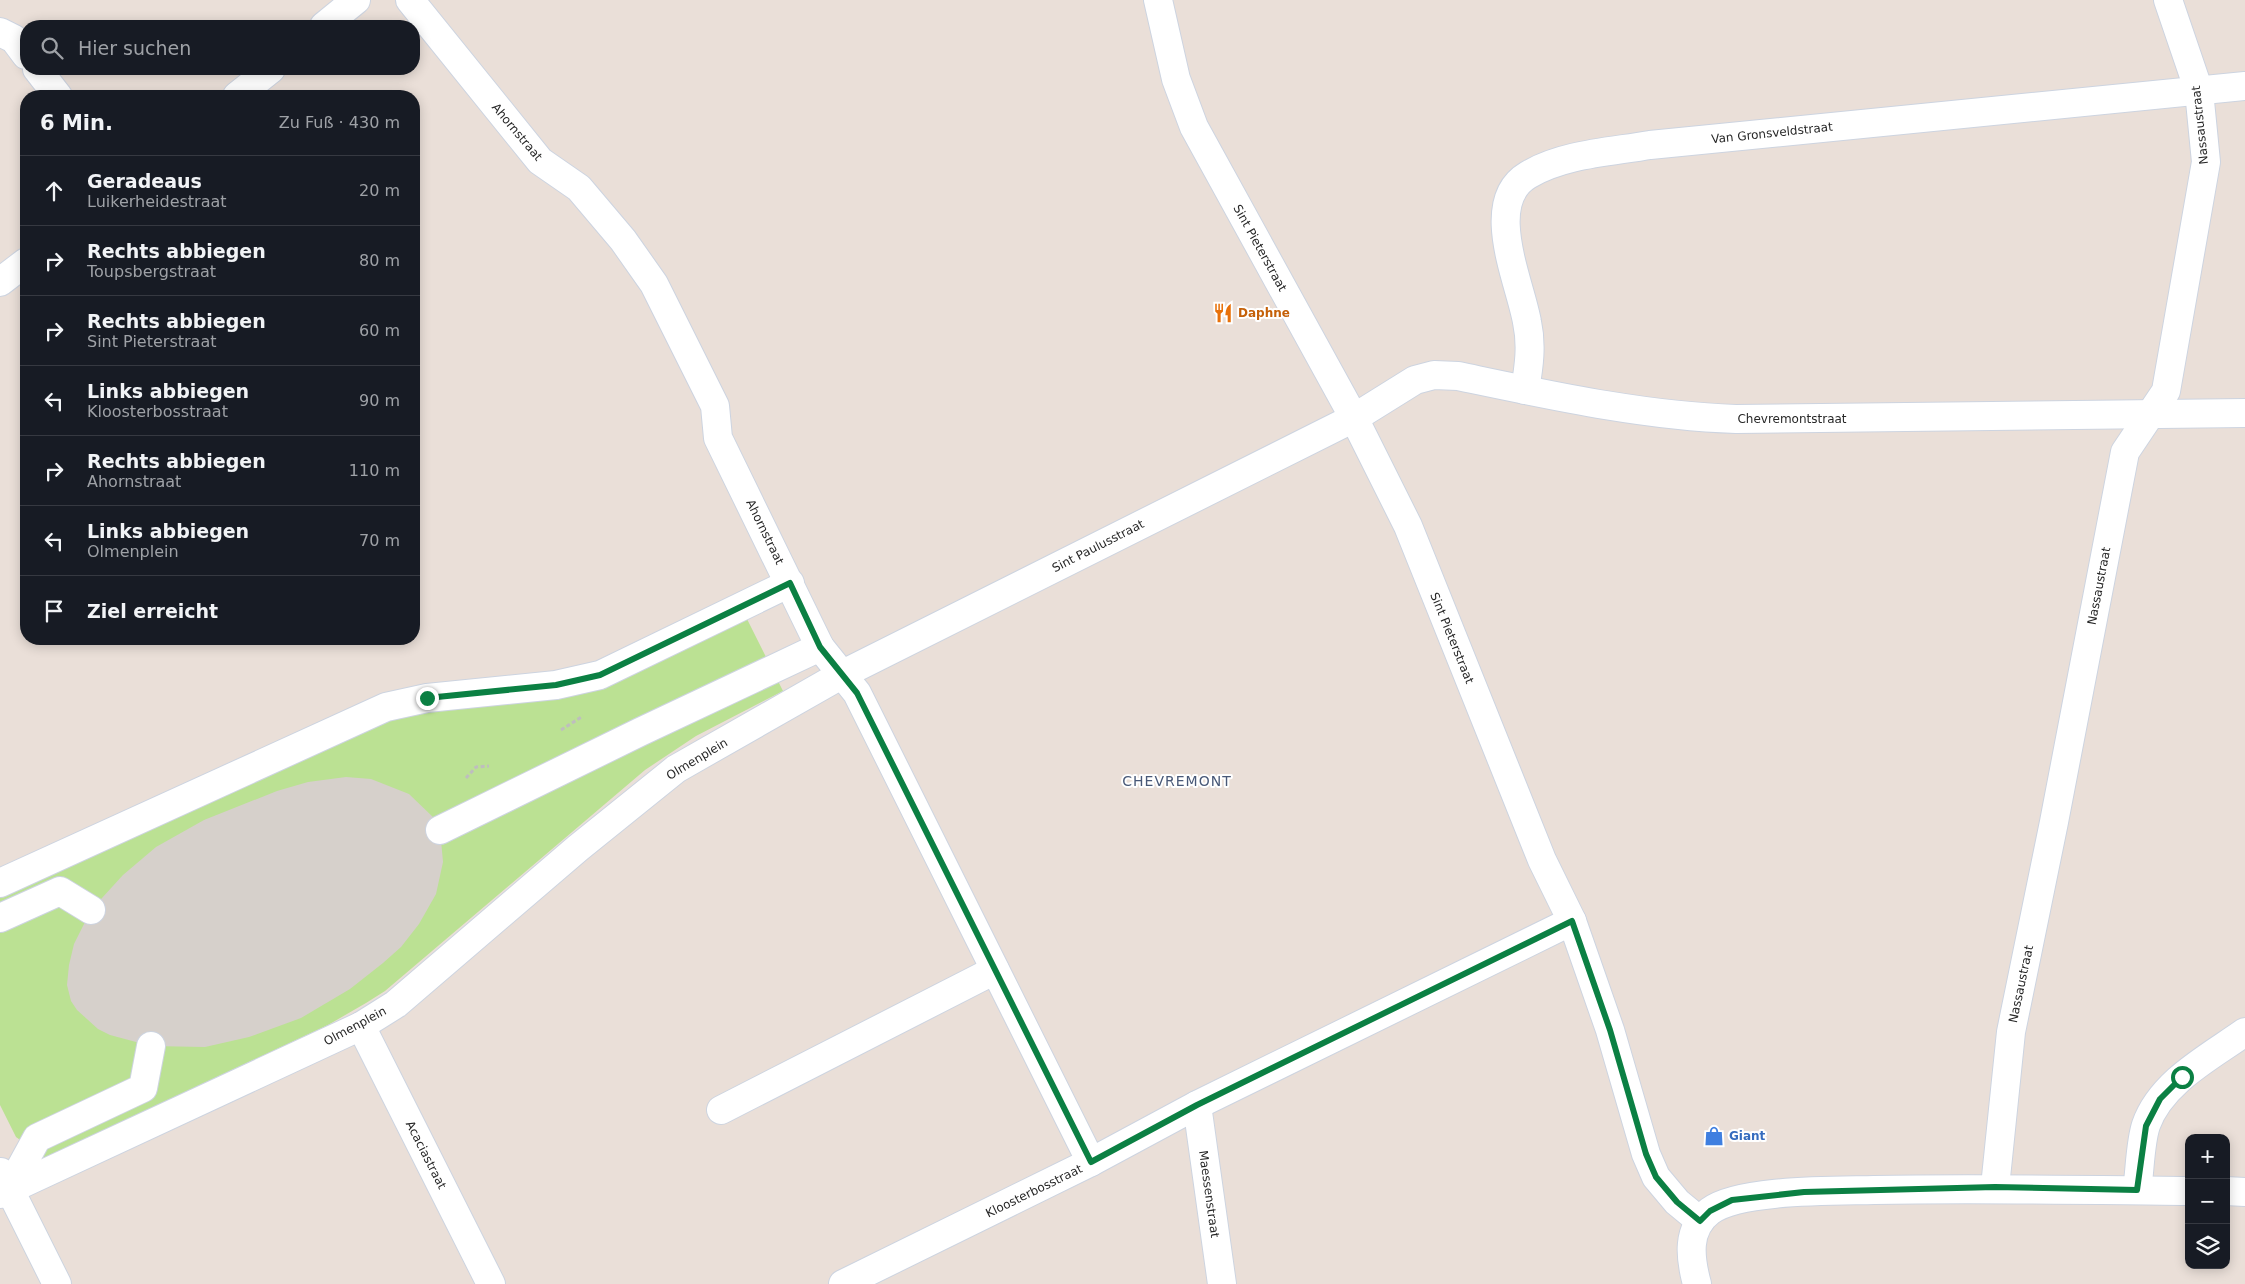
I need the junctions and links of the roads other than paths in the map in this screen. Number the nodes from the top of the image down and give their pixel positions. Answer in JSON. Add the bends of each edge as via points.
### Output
{"nodes":[{"id":1,"x":356,"y":0,"type":"edge"},
{"id":2,"x":410,"y":0,"type":"edge"},
{"id":3,"x":1158,"y":0,"type":"edge"},
{"id":4,"x":2168,"y":0,"type":"edge"},
{"id":5,"x":331,"y":20,"type":"edge"},
{"id":6,"x":0,"y":32,"type":"edge"},
{"id":7,"x":20,"y":47,"type":"edge"},
{"id":8,"x":42,"y":75,"type":"edge"},
{"id":9,"x":263,"y":75,"type":"edge"},
{"id":10,"x":2245,"y":86,"type":"edge"},
{"id":11,"x":53,"y":90,"type":"edge"},
{"id":12,"x":245,"y":90,"type":"edge"},
{"id":13,"x":2199,"y":91,"type":"junction"},
{"id":14,"x":20,"y":267,"type":"edge"},
{"id":15,"x":0,"y":282,"type":"edge"},
{"id":16,"x":1526,"y":390,"type":"junction"},
{"id":17,"x":2245,"y":413,"type":"edge"},
{"id":18,"x":2148,"y":415,"type":"junction"},
{"id":19,"x":1354,"y":418,"type":"junction"},
{"id":20,"x":790,"y":583,"type":"junction"},
{"id":21,"x":820,"y":647,"type":"junction"},
{"id":22,"x":842,"y":675,"type":"junction"},
{"id":23,"x":440,"y":830,"type":"dead end"},
{"id":24,"x":0,"y":884,"type":"edge"},
{"id":25,"x":91,"y":910,"type":"dead end"},
{"id":26,"x":0,"y":918,"type":"edge"},
{"id":27,"x":1572,"y":921,"type":"junction"},
{"id":28,"x":995,"y":970,"type":"junction"},
{"id":29,"x":361,"y":1026,"type":"junction"},
{"id":30,"x":2245,"y":1032,"type":"edge"},
{"id":31,"x":152,"y":1046,"type":"dead end"},
{"id":32,"x":1197,"y":1105,"type":"junction"},
{"id":33,"x":721,"y":1110,"type":"dead end"},
{"id":34,"x":1091,"y":1162,"type":"junction"},
{"id":35,"x":3,"y":1185,"type":"edge"},
{"id":36,"x":1995,"y":1187,"type":"junction"},
{"id":37,"x":2137,"y":1190,"type":"junction"},
{"id":38,"x":2185,"y":1191,"type":"edge"},
{"id":39,"x":2230,"y":1191,"type":"edge"},
{"id":40,"x":2245,"y":1192,"type":"edge"},
{"id":41,"x":1700,"y":1221,"type":"junction"},
{"id":42,"x":56,"y":1284,"type":"edge"},
{"id":43,"x":491,"y":1284,"type":"edge"},
{"id":44,"x":843,"y":1284,"type":"edge"},
{"id":45,"x":1222,"y":1284,"type":"edge"},
{"id":46,"x":1697,"y":1284,"type":"edge"}],
"edges":[{"from":1,"to":5,"type":"street"},
{"from":2,"to":20,"type":"street","name":"Ahornstraat","via":[[540,162],[579,188],[623,240],[654,284],[714,406],[718,438]]},
{"from":3,"to":19,"type":"street","name":"Sint Pieterstraat","via":[[1176,79],[1194,127]]},
{"from":4,"to":13,"type":"street","name":"Nassaustraat"},
{"from":6,"to":7,"type":"street","via":[[14,39]]},
{"from":8,"to":11,"type":"street"},
{"from":9,"to":12,"type":"street"},
{"from":10,"to":13,"type":"street","name":"Van Gronsveldstraat"},
{"from":13,"to":16,"type":"street","name":"Van Gronsveldstraat","via":[[1650,145],[1564,160],[1527,176],[1511,191],[1504,220],[1531,351]]},
{"from":13,"to":18,"type":"street","name":"Nassaustraat","via":[[2206,162],[2166,391]]},
{"from":14,"to":15,"type":"street"},
{"from":16,"to":18,"type":"street","name":"Chevremontstraat","via":[[1665,413],[1727,419]]},
{"from":16,"to":19,"type":"street","name":"Chevremontstraat","via":[[1458,376],[1434,375],[1415,380]]},
{"from":17,"to":18,"type":"street","name":"Chevremontstraat"},
{"from":18,"to":36,"type":"street","name":"Nassaustraat","via":[[2125,452],[2011,1032]]},
{"from":19,"to":22,"type":"street","name":"Sint Paulusstraat"},
{"from":19,"to":27,"type":"street","name":"Sint Pieterstraat","via":[[1408,526],[1542,860]]},
{"from":20,"to":21,"type":"street","name":"Ahornstraat"},
{"from":20,"to":24,"type":"street","via":[[600,675],[556,685],[427,698],[386,706]]},
{"from":21,"to":22,"type":"street","name":"Ahornstraat"},
{"from":21,"to":23,"type":"street"},
{"from":22,"to":28,"type":"street","name":"Ahornstraat","via":[[857,693]]},
{"from":22,"to":29,"type":"street","name":"Olmenplein","via":[[676,769],[396,1004]]},
{"from":25,"to":26,"type":"street","via":[[60,891]]},
{"from":27,"to":32,"type":"street","name":"Kloosterbosstraat"},
{"from":27,"to":41,"type":"street","name":"Sint Pieterstraat","via":[[1610,1030],[1646,1154],[1656,1177],[1677,1202]]},
{"from":28,"to":33,"type":"street"},
{"from":28,"to":34,"type":"street","name":"Ahornstraat"},
{"from":29,"to":35,"type":"street","name":"Olmenplein"},
{"from":29,"to":43,"type":"street","name":"Acaciastraat"},
{"from":30,"to":37,"type":"street","via":[[2182,1077],[2160,1099],[2146,1126]]},
{"from":31,"to":35,"type":"street","via":[[144,1088],[37,1138]]},
{"from":32,"to":34,"type":"street","name":"Kloosterbosstraat"},
{"from":32,"to":45,"type":"street","name":"Maessenstraat"},
{"from":34,"to":44,"type":"street","name":"Kloosterbosstraat"},
{"from":35,"to":42,"type":"street"},
{"from":36,"to":37,"type":"street"},
{"from":36,"to":41,"type":"street","via":[[1794,1192],[1732,1200],[1710,1211]]},
{"from":37,"to":38,"type":"street"},
{"from":39,"to":40,"type":"street"},
{"from":41,"to":46,"type":"street","via":[[1691,1244]]}]}
